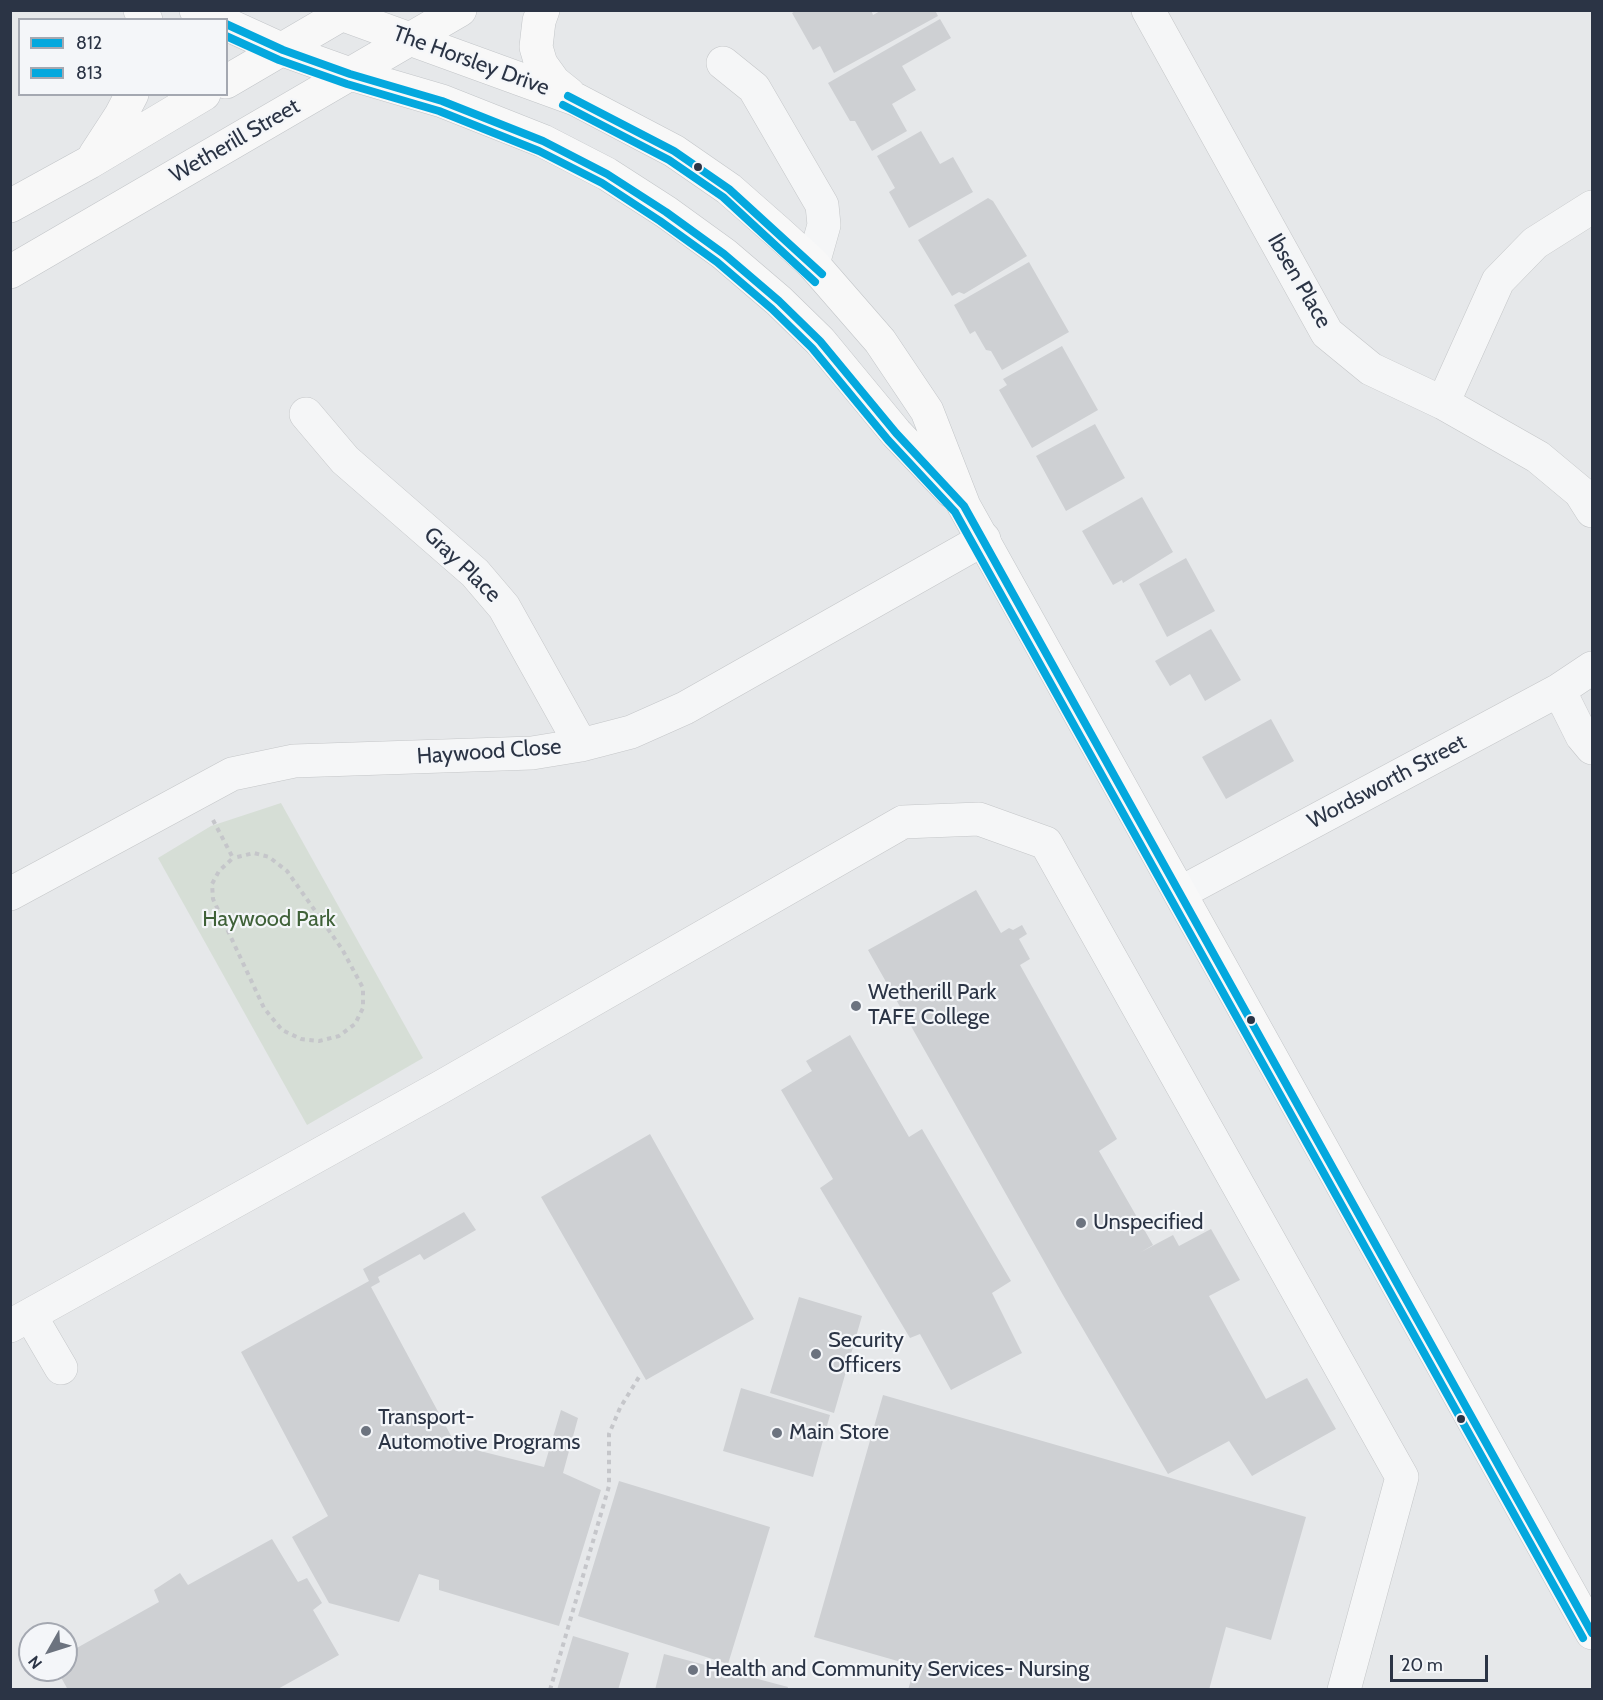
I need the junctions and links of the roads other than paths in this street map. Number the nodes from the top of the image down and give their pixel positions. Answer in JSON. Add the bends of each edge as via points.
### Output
{"nodes":[{"id":1,"x":196,"y":10,"type":"edge"},
{"id":2,"x":460,"y":10,"type":"edge"},
{"id":3,"x":543,"y":10,"type":"edge"},
{"id":4,"x":1148,"y":10,"type":"edge"},
{"id":5,"x":340,"y":12,"type":"edge"},
{"id":6,"x":212,"y":18,"type":"edge"},
{"id":7,"x":228,"y":25,"type":"edge"},
{"id":8,"x":411,"y":38,"type":"junction"},
{"id":9,"x":283,"y":50,"type":"junction"},
{"id":10,"x":723,"y":63,"type":"dead end"},
{"id":11,"x":350,"y":74,"type":"junction"},
{"id":12,"x":228,"y":81,"type":"edge"},
{"id":13,"x":131,"y":96,"type":"edge"},
{"id":14,"x":201,"y":96,"type":"edge"},
{"id":15,"x":575,"y":99,"type":"junction"},
{"id":16,"x":90,"y":162,"type":"junction"},
{"id":17,"x":10,"y":206,"type":"edge"},
{"id":18,"x":1593,"y":207,"type":"edge"},
{"id":19,"x":813,"y":264,"type":"junction"},
{"id":20,"x":10,"y":272,"type":"edge"},
{"id":21,"x":1443,"y":403,"type":"junction"},
{"id":22,"x":306,"y":414,"type":"dead end"},
{"id":23,"x":964,"y":506,"type":"junction"},
{"id":24,"x":1593,"y":511,"type":"edge"},
{"id":25,"x":984,"y":539,"type":"junction"},
{"id":26,"x":1593,"y":668,"type":"edge"},
{"id":27,"x":1559,"y":690,"type":"junction"},
{"id":28,"x":581,"y":745,"type":"junction"},
{"id":29,"x":1593,"y":748,"type":"edge"},
{"id":30,"x":1180,"y":893,"type":"junction"},
{"id":31,"x":10,"y":894,"type":"edge"},
{"id":32,"x":20,"y":1321,"type":"edge"},
{"id":33,"x":61,"y":1368,"type":"dead end"},
{"id":34,"x":1593,"y":1633,"type":"edge"},
{"id":35,"x":1344,"y":1689,"type":"edge"}],
"edges":[{"from":1,"to":6,"type":"main road"},
{"from":2,"to":8,"type":"main road","name":"Wetherill Street"},
{"from":3,"to":15,"type":"main road","via":[[536,47],[541,64],[554,82]]},
{"from":4,"to":21,"type":"street","name":"Ibsen Place","via":[[1328,333],[1371,369]]},
{"from":5,"to":8,"type":"main road","name":"The Horsley Drive"},
{"from":5,"to":9,"type":"main road"},
{"from":7,"to":9,"type":"main road","name":"The Horsley Drive"},
{"from":8,"to":11,"type":"main road","name":"Wetherill Street"},
{"from":8,"to":15,"type":"main road","name":"The Horsley Drive"},
{"from":9,"to":11,"type":"main road","name":"The Horsley Drive"},
{"from":9,"to":12,"type":"main road"},
{"from":10,"to":19,"type":"street","via":[[754,88],[822,205],[824,225]]},
{"from":11,"to":20,"type":"main road","name":"Wetherill Street"},
{"from":11,"to":23,"type":"main road","name":"The Horsley Drive","via":[[442,101],[543,141],[607,174],[666,212],[724,254],[820,341],[896,433]]},
{"from":13,"to":16,"type":"main road"},
{"from":14,"to":16,"type":"main road"},
{"from":15,"to":19,"type":"main road","name":"The Horsley Drive","via":[[674,152],[729,189]]},
{"from":16,"to":17,"type":"main road"},
{"from":18,"to":21,"type":"street","via":[[1535,243],[1498,281]]},
{"from":19,"to":23,"type":"main road","name":"The Horsley Drive","via":[[880,340],[927,411]]},
{"from":21,"to":24,"type":"street","name":"Ibsen Place","via":[[1538,457],[1580,492]]},
{"from":22,"to":28,"type":"street","name":"Gray Place","via":[[345,460],[475,573],[504,607]]},
{"from":23,"to":25,"type":"main road","name":"The Horsley Drive"},
{"from":25,"to":28,"type":"street","name":"Haywood Close","via":[[685,708],[631,732]]},
{"from":25,"to":30,"type":"main road","name":"The Horsley Drive"},
{"from":26,"to":27,"type":"street","name":"Wordsworth Street"},
{"from":27,"to":29,"type":"street","via":[[1582,736]]},
{"from":27,"to":30,"type":"street","name":"Wordsworth Street"},
{"from":28,"to":31,"type":"street","name":"Haywood Close","via":[[532,753],[294,761],[232,774]]},
{"from":30,"to":34,"type":"main road","name":"The Horsley Drive"},
{"from":32,"to":33,"type":"street"},
{"from":32,"to":35,"type":"street","via":[[441,1087],[903,822],[979,819],[1046,843],[1402,1477]]}]}
